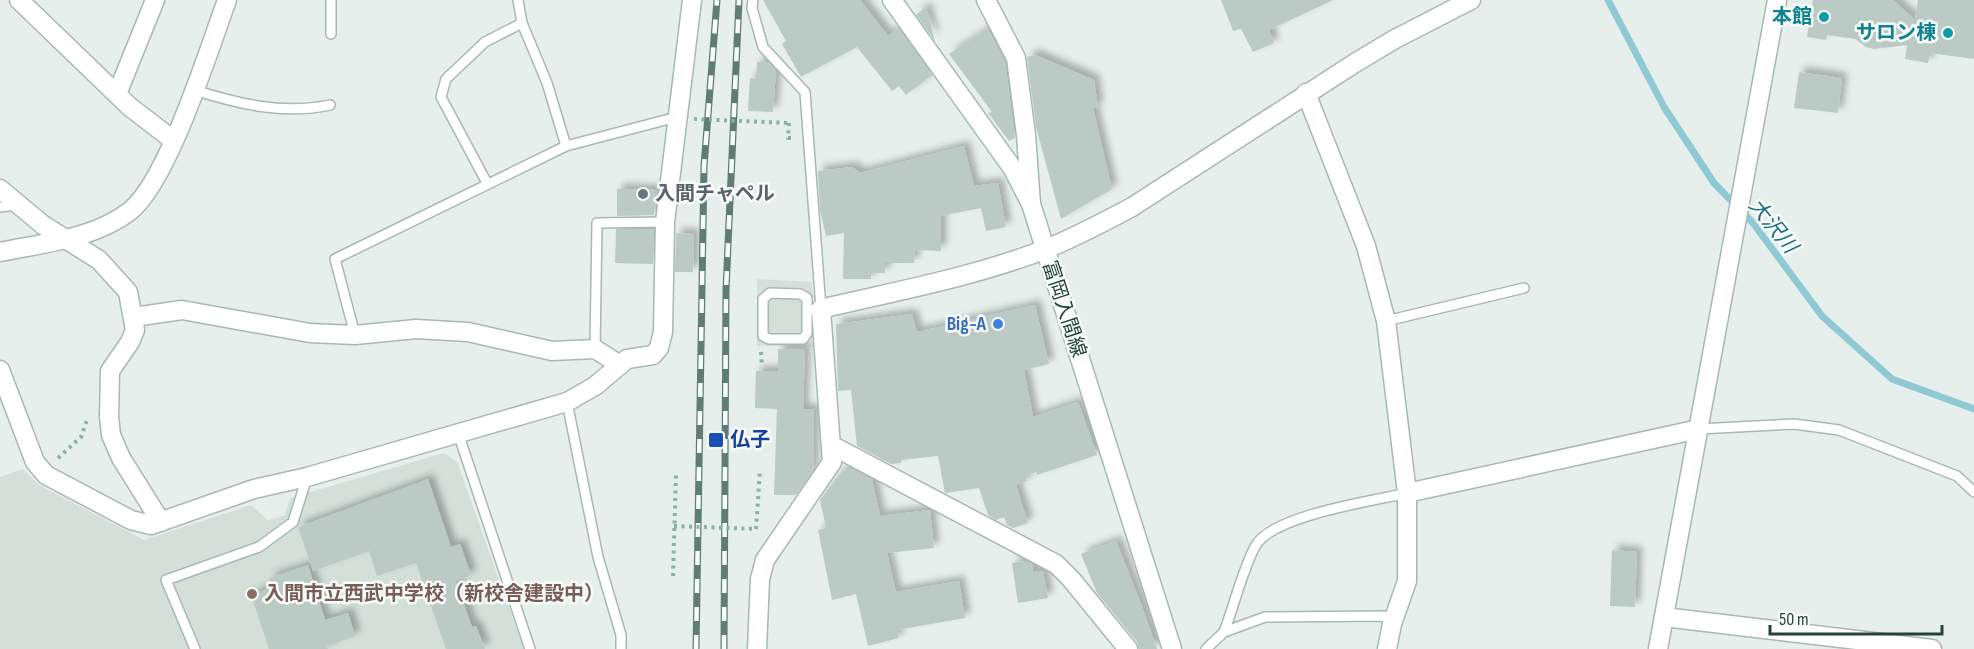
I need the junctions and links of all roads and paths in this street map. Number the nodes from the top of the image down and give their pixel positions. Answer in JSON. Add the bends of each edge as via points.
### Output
{"nodes":[{"id":1,"x":19,"y":0,"type":"edge"},
{"id":2,"x":155,"y":0,"type":"edge"},
{"id":3,"x":227,"y":0,"type":"edge"},
{"id":4,"x":332,"y":0,"type":"edge"},
{"id":5,"x":518,"y":0,"type":"edge"},
{"id":6,"x":692,"y":0,"type":"edge"},
{"id":7,"x":753,"y":0,"type":"edge"},
{"id":8,"x":892,"y":0,"type":"edge"},
{"id":9,"x":986,"y":0,"type":"edge"},
{"id":10,"x":1471,"y":0,"type":"edge"},
{"id":11,"x":1778,"y":0,"type":"edge"},
{"id":12,"x":522,"y":23,"type":"junction"},
{"id":13,"x":331,"y":34,"type":"dead end"},
{"id":14,"x":194,"y":90,"type":"junction"},
{"id":15,"x":1306,"y":93,"type":"junction"},
{"id":16,"x":117,"y":94,"type":"junction"},
{"id":17,"x":330,"y":105,"type":"dead end"},
{"id":18,"x":686,"y":118,"type":"junction"},
{"id":19,"x":788,"y":138,"type":"dead end"},
{"id":20,"x":173,"y":140,"type":"junction"},
{"id":21,"x":566,"y":146,"type":"junction"},
{"id":22,"x":487,"y":183,"type":"junction"},
{"id":23,"x":0,"y":189,"type":"edge"},
{"id":24,"x":1031,"y":204,"type":"junction"},
{"id":25,"x":8,"y":206,"type":"edge"},
{"id":26,"x":665,"y":222,"type":"junction"},
{"id":27,"x":68,"y":239,"type":"junction"},
{"id":28,"x":1045,"y":249,"type":"junction"},
{"id":29,"x":0,"y":252,"type":"edge"},
{"id":30,"x":1524,"y":288,"type":"dead end"},
{"id":31,"x":814,"y":309,"type":"junction"},
{"id":32,"x":134,"y":317,"type":"junction"},
{"id":33,"x":1386,"y":321,"type":"junction"},
{"id":34,"x":355,"y":335,"type":"junction"},
{"id":35,"x":595,"y":349,"type":"junction"},
{"id":36,"x":620,"y":365,"type":"junction"},
{"id":37,"x":0,"y":370,"type":"edge"},
{"id":38,"x":567,"y":402,"type":"junction"},
{"id":39,"x":92,"y":406,"type":"dead end"},
{"id":40,"x":1698,"y":429,"type":"junction"},
{"id":41,"x":458,"y":434,"type":"junction"},
{"id":42,"x":831,"y":445,"type":"junction"},
{"id":43,"x":760,"y":470,"type":"dead end"},
{"id":44,"x":43,"y":472,"type":"junction"},
{"id":45,"x":676,"y":474,"type":"dead end"},
{"id":46,"x":307,"y":477,"type":"junction"},
{"id":47,"x":1974,"y":492,"type":"edge"},
{"id":48,"x":1407,"y":493,"type":"junction"},
{"id":49,"x":160,"y":522,"type":"junction"},
{"id":50,"x":674,"y":525,"type":"junction"},
{"id":51,"x":673,"y":576,"type":"dead end"},
{"id":52,"x":1664,"y":617,"type":"junction"},
{"id":53,"x":1392,"y":624,"type":"junction"},
{"id":54,"x":1224,"y":632,"type":"junction"},
{"id":55,"x":195,"y":649,"type":"edge"},
{"id":56,"x":530,"y":649,"type":"edge"},
{"id":57,"x":621,"y":649,"type":"edge"},
{"id":58,"x":757,"y":649,"type":"edge"},
{"id":59,"x":1128,"y":649,"type":"edge"},
{"id":60,"x":1172,"y":649,"type":"edge"},
{"id":61,"x":1206,"y":649,"type":"edge"},
{"id":62,"x":1387,"y":649,"type":"edge"},
{"id":63,"x":1658,"y":649,"type":"edge"},
{"id":64,"x":1932,"y":649,"type":"edge"}],
"edges":[{"from":1,"to":16,"type":"street"},
{"from":2,"to":16,"type":"street"},
{"from":3,"to":14,"type":"street"},
{"from":4,"to":13,"type":"lane"},
{"from":5,"to":12,"type":"lane"},
{"from":6,"to":18,"type":"street"},
{"from":7,"to":31,"type":"lane","via":[[763,47],[805,92]]},
{"from":8,"to":24,"type":"street","name":"富岡入間線","via":[[1013,169]]},
{"from":9,"to":24,"type":"street","via":[[1016,58]]},
{"from":10,"to":15,"type":"street","via":[[1395,39]]},
{"from":11,"to":40,"type":"street"},
{"from":12,"to":21,"type":"lane","via":[[547,83]]},
{"from":12,"to":22,"type":"lane","via":[[485,42],[446,79],[441,97]]},
{"from":14,"to":17,"type":"lane","via":[[247,106],[306,109]]},
{"from":14,"to":20,"type":"street"},
{"from":15,"to":28,"type":"street","via":[[1132,207]]},
{"from":15,"to":33,"type":"street","via":[[1366,246]]},
{"from":16,"to":20,"type":"street"},
{"from":18,"to":19,"type":"path","bridge":true,"via":[[789,123]]},
{"from":18,"to":21,"type":"lane"},
{"from":18,"to":26,"type":"street"},
{"from":20,"to":27,"type":"street","via":[[144,198],[129,212]]},
{"from":21,"to":22,"type":"lane"},
{"from":22,"to":34,"type":"lane","via":[[335,259]]},
{"from":23,"to":25,"type":"street"},
{"from":24,"to":28,"type":"street","name":"富岡入間線"},
{"from":25,"to":27,"type":"street"},
{"from":26,"to":35,"type":"lane","via":[[597,223]]},
{"from":26,"to":36,"type":"street","via":[[663,332],[659,348],[653,355],[627,359]]},
{"from":27,"to":29,"type":"street"},
{"from":27,"to":32,"type":"street","via":[[99,260],[128,292]]},
{"from":28,"to":31,"type":"street","via":[[939,281]]},
{"from":28,"to":60,"type":"street","name":"富岡入間線"},
{"from":30,"to":33,"type":"lane"},
{"from":31,"to":31,"type":"lane","via":[[803,339],[763,336],[763,299],[767,294],[804,295]]},
{"from":31,"to":42,"type":"street"},
{"from":32,"to":34,"type":"street","via":[[182,310],[310,333]]},
{"from":32,"to":49,"type":"street","via":[[135,330],[130,342],[111,371],[111,435]]},
{"from":33,"to":48,"type":"street"},
{"from":34,"to":35,"type":"street","via":[[446,330],[552,351]]},
{"from":35,"to":36,"type":"street"},
{"from":36,"to":38,"type":"street"},
{"from":37,"to":44,"type":"street","via":[[35,462]]},
{"from":38,"to":41,"type":"street"},
{"from":38,"to":57,"type":"lane"},
{"from":39,"to":44,"type":"path","via":[[81,437]]},
{"from":40,"to":47,"type":"lane","via":[[1794,424],[1839,430],[1957,476]]},
{"from":40,"to":48,"type":"street"},
{"from":40,"to":52,"type":"street"},
{"from":41,"to":46,"type":"street"},
{"from":41,"to":56,"type":"lane"},
{"from":42,"to":58,"type":"street","via":[[832,462],[765,560],[760,579]]},
{"from":42,"to":59,"type":"street","via":[[1056,564]]},
{"from":43,"to":50,"type":"path","bridge":true,"via":[[756,529]]},
{"from":44,"to":49,"type":"street","via":[[131,520],[151,525]]},
{"from":45,"to":50,"type":"path"},
{"from":46,"to":49,"type":"street","via":[[254,489]]},
{"from":46,"to":55,"type":"lane","via":[[293,522],[259,548],[166,580]]},
{"from":48,"to":53,"type":"street","via":[[1407,581]]},
{"from":48,"to":54,"type":"lane","via":[[1305,516],[1276,527],[1256,543]]},
{"from":50,"to":51,"type":"path"},
{"from":52,"to":63,"type":"street"},
{"from":52,"to":64,"type":"street"},
{"from":53,"to":54,"type":"lane","via":[[1384,616],[1265,617]]},
{"from":53,"to":62,"type":"street"},
{"from":54,"to":61,"type":"lane"}]}
